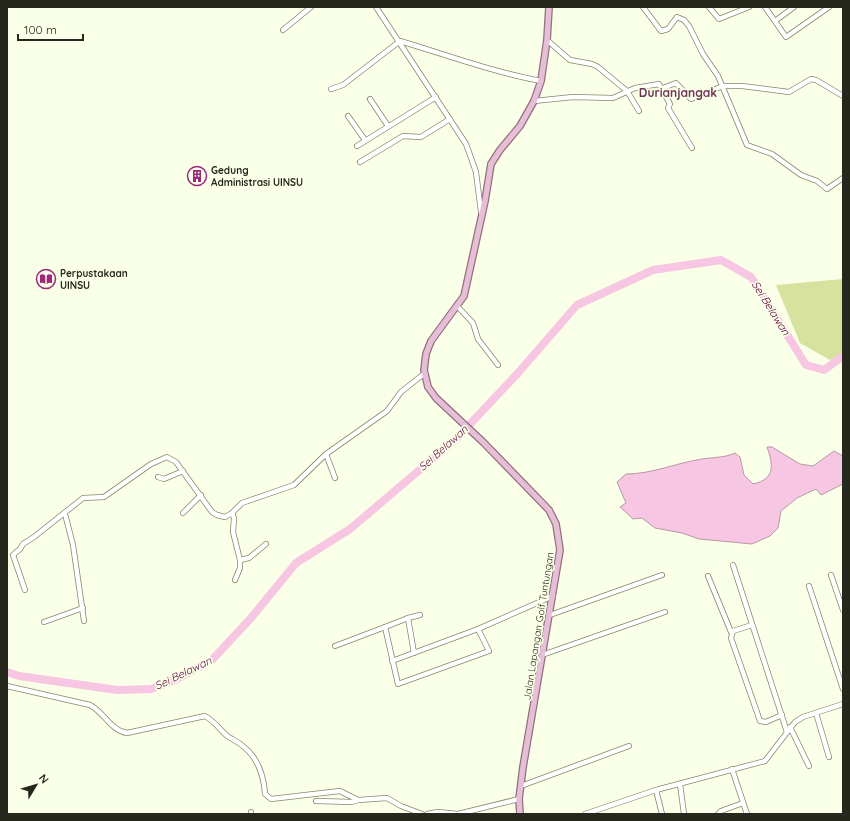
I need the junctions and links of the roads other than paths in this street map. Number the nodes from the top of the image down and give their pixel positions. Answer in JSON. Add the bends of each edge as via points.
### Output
{"nodes":[{"id":1,"x":311,"y":7,"type":"edge"},
{"id":2,"x":376,"y":7,"type":"edge"},
{"id":3,"x":549,"y":7,"type":"edge"},
{"id":4,"x":643,"y":7,"type":"edge"},
{"id":5,"x":709,"y":7,"type":"edge"},
{"id":6,"x":749,"y":7,"type":"edge"},
{"id":7,"x":765,"y":7,"type":"edge"},
{"id":8,"x":794,"y":7,"type":"edge"},
{"id":9,"x":827,"y":8,"type":"edge"},
{"id":10,"x":775,"y":21,"type":"junction"},
{"id":11,"x":283,"y":30,"type":"dead end"},
{"id":12,"x":547,"y":40,"type":"junction"},
{"id":13,"x":400,"y":42,"type":"junction"},
{"id":14,"x":541,"y":81,"type":"junction"},
{"id":15,"x":723,"y":86,"type":"junction"},
{"id":16,"x":663,"y":88,"type":"junction"},
{"id":17,"x":331,"y":89,"type":"dead end"},
{"id":18,"x":627,"y":91,"type":"junction"},
{"id":19,"x":843,"y":96,"type":"edge"},
{"id":20,"x":436,"y":97,"type":"junction"},
{"id":21,"x":370,"y":99,"type":"dead end"},
{"id":22,"x":534,"y":101,"type":"junction"},
{"id":23,"x":639,"y":111,"type":"dead end"},
{"id":24,"x":348,"y":116,"type":"dead end"},
{"id":25,"x":450,"y":119,"type":"junction"},
{"id":26,"x":388,"y":126,"type":"junction"},
{"id":27,"x":365,"y":140,"type":"junction"},
{"id":28,"x":357,"y":146,"type":"dead end"},
{"id":29,"x":692,"y":148,"type":"dead end"},
{"id":30,"x":360,"y":162,"type":"dead end"},
{"id":31,"x":843,"y":178,"type":"edge"},
{"id":32,"x":482,"y":213,"type":"junction"},
{"id":33,"x":458,"y":307,"type":"junction"},
{"id":34,"x":498,"y":365,"type":"dead end"},
{"id":35,"x":425,"y":373,"type":"junction"},
{"id":36,"x":326,"y":454,"type":"junction"},
{"id":37,"x":183,"y":471,"type":"junction"},
{"id":38,"x":158,"y":477,"type":"dead end"},
{"id":39,"x":335,"y":478,"type":"dead end"},
{"id":40,"x":201,"y":495,"type":"junction"},
{"id":41,"x":183,"y":513,"type":"dead end"},
{"id":42,"x":232,"y":513,"type":"junction"},
{"id":43,"x":65,"y":514,"type":"junction"},
{"id":44,"x":266,"y":544,"type":"dead end"},
{"id":45,"x":240,"y":560,"type":"junction"},
{"id":46,"x":733,"y":564,"type":"dead end"},
{"id":47,"x":662,"y":575,"type":"dead end"},
{"id":48,"x":831,"y":575,"type":"dead end"},
{"id":49,"x":708,"y":576,"type":"dead end"},
{"id":50,"x":235,"y":580,"type":"dead end"},
{"id":51,"x":809,"y":586,"type":"dead end"},
{"id":52,"x":25,"y":590,"type":"dead end"},
{"id":53,"x":553,"y":596,"type":"junction"},
{"id":54,"x":83,"y":608,"type":"junction"},
{"id":55,"x":843,"y":610,"type":"edge"},
{"id":56,"x":665,"y":612,"type":"dead end"},
{"id":57,"x":420,"y":615,"type":"dead end"},
{"id":58,"x":550,"y":615,"type":"junction"},
{"id":59,"x":408,"y":618,"type":"junction"},
{"id":60,"x":84,"y":621,"type":"dead end"},
{"id":61,"x":44,"y":622,"type":"dead end"},
{"id":62,"x":752,"y":625,"type":"junction"},
{"id":63,"x":385,"y":627,"type":"junction"},
{"id":64,"x":478,"y":629,"type":"junction"},
{"id":65,"x":732,"y":632,"type":"junction"},
{"id":66,"x":335,"y":646,"type":"dead end"},
{"id":67,"x":414,"y":653,"type":"junction"},
{"id":68,"x":542,"y":655,"type":"junction"},
{"id":69,"x":392,"y":661,"type":"junction"},
{"id":70,"x":7,"y":686,"type":"edge"},
{"id":71,"x":843,"y":689,"type":"edge"},
{"id":72,"x":843,"y":704,"type":"edge"},
{"id":73,"x":816,"y":713,"type":"junction"},
{"id":74,"x":782,"y":715,"type":"junction"},
{"id":75,"x":790,"y":727,"type":"junction"},
{"id":76,"x":787,"y":732,"type":"junction"},
{"id":77,"x":629,"y":746,"type":"dead end"},
{"id":78,"x":829,"y":757,"type":"dead end"},
{"id":79,"x":809,"y":766,"type":"dead end"},
{"id":80,"x":732,"y":769,"type":"junction"},
{"id":81,"x":680,"y":784,"type":"junction"},
{"id":82,"x":521,"y":786,"type":"junction"},
{"id":83,"x":656,"y":790,"type":"junction"},
{"id":84,"x":519,"y":799,"type":"junction"},
{"id":85,"x":358,"y":800,"type":"junction"},
{"id":86,"x":316,"y":801,"type":"dead end"},
{"id":87,"x":743,"y":803,"type":"junction"},
{"id":88,"x":422,"y":814,"type":"edge"},
{"id":89,"x":427,"y":814,"type":"edge"},
{"id":90,"x":520,"y":814,"type":"edge"},
{"id":91,"x":585,"y":814,"type":"edge"},
{"id":92,"x":662,"y":814,"type":"edge"},
{"id":93,"x":684,"y":814,"type":"edge"},
{"id":94,"x":718,"y":814,"type":"edge"},
{"id":95,"x":747,"y":814,"type":"edge"}],
"edges":[{"from":1,"to":11,"type":"street"},
{"from":2,"to":13,"type":"street","name":"Jalan Lapangan Golf Tuntungan"},
{"from":3,"to":12,"type":"main road"},
{"from":4,"to":15,"type":"street","via":[[661,31],[668,29],[677,17],[684,20]]},
{"from":5,"to":6,"type":"street","via":[[720,19]]},
{"from":7,"to":10,"type":"street"},
{"from":8,"to":10,"type":"street"},
{"from":9,"to":10,"type":"street","via":[[786,37]]},
{"from":12,"to":14,"type":"main road"},
{"from":12,"to":18,"type":"street","via":[[570,60],[598,67]]},
{"from":13,"to":14,"type":"street","via":[[470,61],[498,72]]},
{"from":13,"to":17,"type":"street","via":[[343,85]]},
{"from":13,"to":20,"type":"street","name":"Jalan Lapangan Golf Tuntungan"},
{"from":14,"to":22,"type":"main road"},
{"from":15,"to":16,"type":"street","via":[[691,99],[676,83]]},
{"from":15,"to":19,"type":"street","via":[[789,92],[811,79]]},
{"from":15,"to":31,"type":"street","via":[[727,101],[748,145],[772,154],[802,175],[827,188]]},
{"from":16,"to":18,"type":"street","via":[[657,84]]},
{"from":16,"to":29,"type":"street","via":[[670,104],[668,108]]},
{"from":18,"to":22,"type":"street","via":[[613,98],[573,97]]},
{"from":18,"to":23,"type":"street"},
{"from":20,"to":25,"type":"street","name":"Jalan Lapangan Golf Tuntungan"},
{"from":20,"to":26,"type":"street"},
{"from":21,"to":26,"type":"street"},
{"from":22,"to":32,"type":"main road","via":[[520,126],[491,164]]},
{"from":24,"to":27,"type":"street"},
{"from":25,"to":30,"type":"street","via":[[422,137],[403,136]]},
{"from":25,"to":32,"type":"street","name":"Jalan Lapangan Golf Tuntungan","via":[[471,156],[478,181]]},
{"from":26,"to":27,"type":"street"},
{"from":27,"to":28,"type":"street"},
{"from":32,"to":33,"type":"main road","name":"Jalan Lapangan Golf Tuntungan","via":[[466,291]]},
{"from":33,"to":34,"type":"street","via":[[473,323],[478,339]]},
{"from":33,"to":35,"type":"main road","name":"Jalan Lapangan Golf Tuntungan","via":[[431,341],[426,354]]},
{"from":35,"to":36,"type":"street","via":[[401,392],[387,411]]},
{"from":35,"to":53,"type":"main road","name":"Jalan Lapangan Golf Tuntungan","via":[[430,391],[544,504],[556,524],[560,550]]},
{"from":36,"to":39,"type":"street"},
{"from":36,"to":42,"type":"street","via":[[294,485],[242,503]]},
{"from":37,"to":38,"type":"street","via":[[164,479]]},
{"from":37,"to":40,"type":"street"},
{"from":37,"to":43,"type":"street","via":[[170,457],[161,458],[113,492],[104,497],[83,498]]},
{"from":40,"to":41,"type":"street"},
{"from":40,"to":42,"type":"street","via":[[217,515],[225,517]]},
{"from":42,"to":45,"type":"street","via":[[233,532]]},
{"from":43,"to":52,"type":"street","via":[[23,544],[13,556]]},
{"from":43,"to":54,"type":"street"},
{"from":44,"to":45,"type":"street","via":[[249,558]]},
{"from":45,"to":50,"type":"street"},
{"from":46,"to":62,"type":"street"},
{"from":47,"to":58,"type":"street"},
{"from":48,"to":55,"type":"street"},
{"from":49,"to":65,"type":"street"},
{"from":51,"to":71,"type":"street"},
{"from":53,"to":58,"type":"main road","name":"Jalan Lapangan Golf Tuntungan"},
{"from":53,"to":64,"type":"street"},
{"from":54,"to":60,"type":"street"},
{"from":54,"to":61,"type":"street"},
{"from":56,"to":68,"type":"street"},
{"from":57,"to":59,"type":"street"},
{"from":58,"to":68,"type":"main road","name":"Jalan Lapangan Golf Tuntungan"},
{"from":59,"to":63,"type":"street"},
{"from":59,"to":67,"type":"street"},
{"from":62,"to":65,"type":"street"},
{"from":62,"to":74,"type":"street"},
{"from":63,"to":66,"type":"street"},
{"from":63,"to":69,"type":"street"},
{"from":64,"to":67,"type":"street"},
{"from":64,"to":69,"type":"street","via":[[489,651],[405,683],[397,683]]},
{"from":65,"to":74,"type":"street","via":[[730,638],[760,721],[766,722]]},
{"from":67,"to":69,"type":"street"},
{"from":68,"to":82,"type":"main road","name":"Jalan Lapangan Golf Tuntungan"},
{"from":70,"to":85,"type":"street","via":[[90,705],[99,710],[114,728],[127,733],[205,716],[254,758],[264,778],[265,794],[268,798],[340,791]]},
{"from":72,"to":73,"type":"street"},
{"from":73,"to":75,"type":"street","via":[[803,717]]},
{"from":73,"to":78,"type":"street"},
{"from":74,"to":76,"type":"street"},
{"from":75,"to":76,"type":"street"},
{"from":75,"to":79,"type":"street"},
{"from":76,"to":80,"type":"street","via":[[768,759]]},
{"from":77,"to":82,"type":"street"},
{"from":80,"to":81,"type":"street"},
{"from":80,"to":87,"type":"street"},
{"from":81,"to":83,"type":"street"},
{"from":81,"to":93,"type":"street"},
{"from":82,"to":84,"type":"main road","name":"Jalan Lapangan Golf Tuntungan"},
{"from":83,"to":91,"type":"street"},
{"from":83,"to":92,"type":"street"},
{"from":84,"to":89,"type":"street","via":[[458,814]]},
{"from":84,"to":90,"type":"main road","name":"Jalan Lapangan Golf Tuntungan"},
{"from":85,"to":86,"type":"street"},
{"from":85,"to":88,"type":"street","via":[[387,798]]},
{"from":87,"to":94,"type":"street"},
{"from":87,"to":95,"type":"street"}]}
